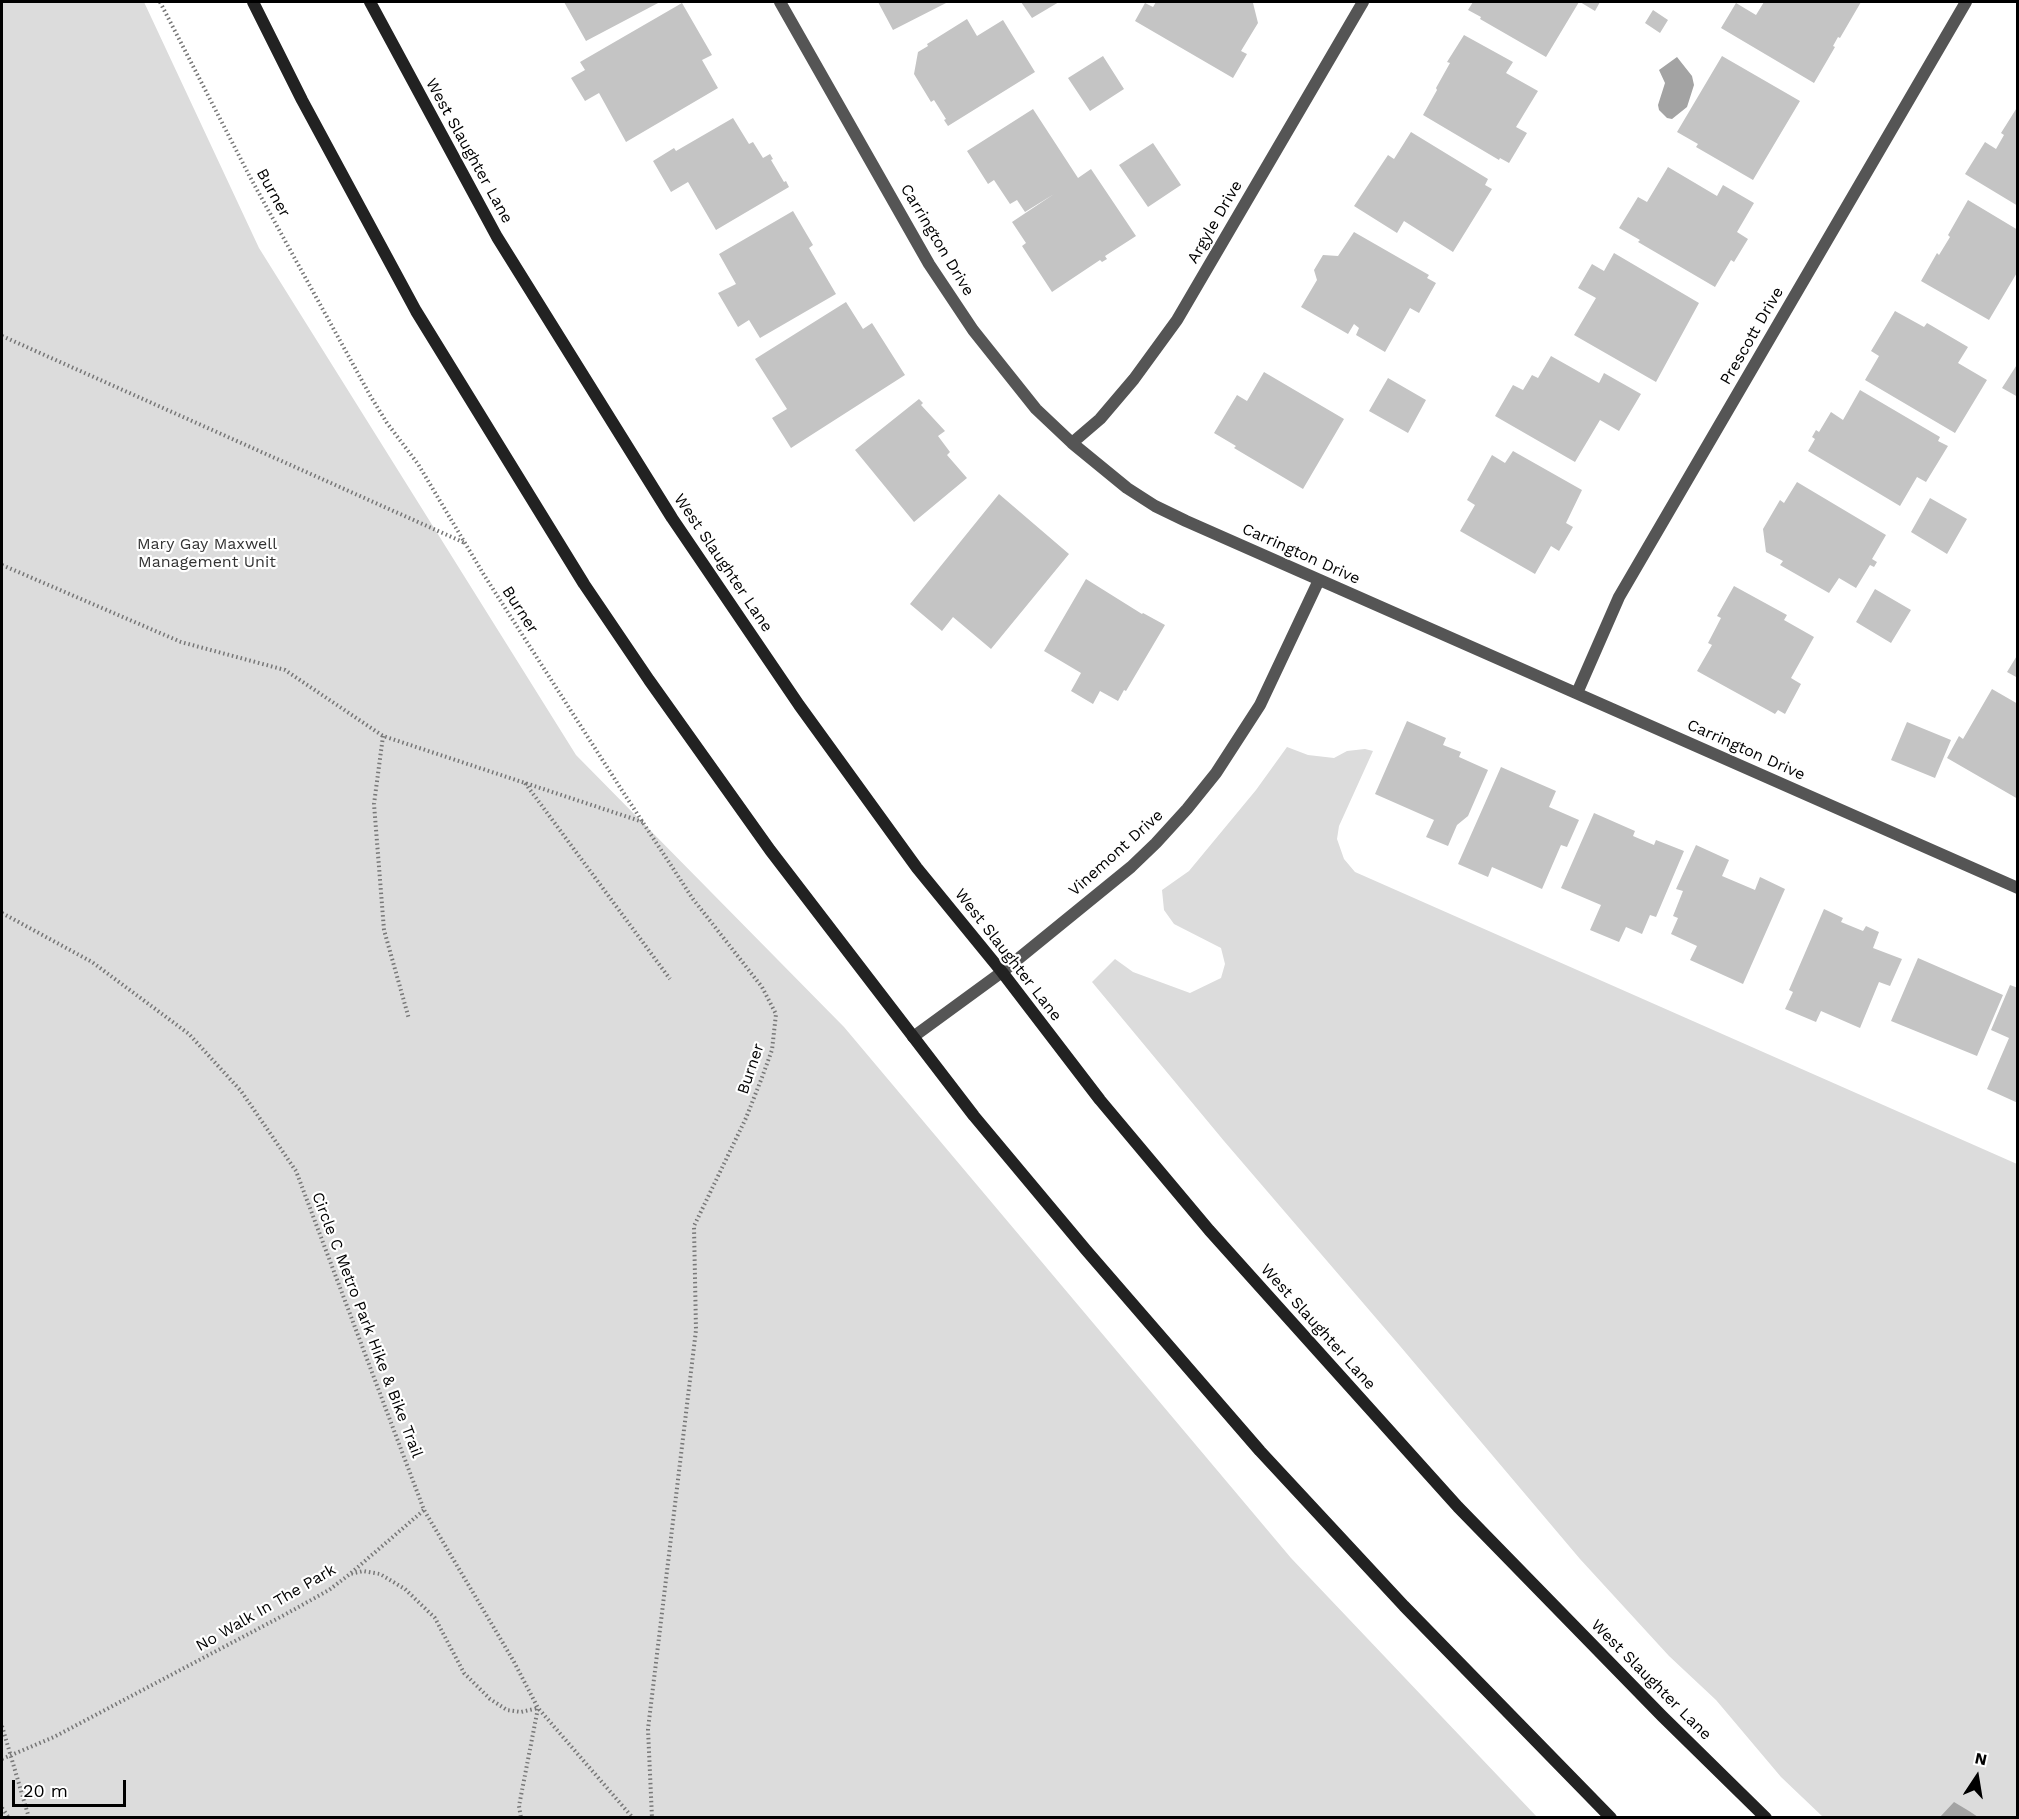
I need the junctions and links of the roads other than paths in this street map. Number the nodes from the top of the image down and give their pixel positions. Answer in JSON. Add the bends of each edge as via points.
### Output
{"nodes":[{"id":1,"x":253,"y":2,"type":"edge"},
{"id":2,"x":370,"y":2,"type":"edge"},
{"id":3,"x":780,"y":2,"type":"edge"},
{"id":4,"x":1363,"y":2,"type":"edge"},
{"id":5,"x":1966,"y":2,"type":"edge"},
{"id":6,"x":1072,"y":443,"type":"junction"},
{"id":7,"x":1319,"y":580,"type":"junction"},
{"id":8,"x":1576,"y":693,"type":"junction"},
{"id":9,"x":2018,"y":888,"type":"edge"},
{"id":10,"x":1002,"y":972,"type":"junction"},
{"id":11,"x":913,"y":1037,"type":"junction"},
{"id":12,"x":1611,"y":1818,"type":"edge"},
{"id":13,"x":1766,"y":1818,"type":"edge"}],
"edges":[{"from":1,"to":11,"type":"main road","via":[[416,311],[584,584],[770,849]]},
{"from":2,"to":10,"type":"main road","name":"West Slaughter Lane","via":[[497,237],[672,518],[799,705],[910,858]]},
{"from":3,"to":6,"type":"street","name":"Carrington Drive","via":[[929,264],[967,321],[1036,409]]},
{"from":4,"to":6,"type":"street","name":"Argyle Drive","via":[[1177,320],[1100,419]]},
{"from":5,"to":8,"type":"street","name":"Prescott Drive","via":[[1619,597]]},
{"from":6,"to":7,"type":"street","name":"Carrington Drive","via":[[1155,506]]},
{"from":7,"to":8,"type":"street","name":"Carrington Drive"},
{"from":7,"to":10,"type":"street","name":"Vinemont Drive","via":[[1260,705],[1216,773],[1131,867]]},
{"from":8,"to":9,"type":"street","name":"Carrington Drive"},
{"from":10,"to":11,"type":"street","name":"Vinemont Drive"},
{"from":10,"to":13,"type":"main road","name":"West Slaughter Lane","via":[[1100,1100],[1209,1230],[1450,1499]]},
{"from":11,"to":12,"type":"main road","via":[[1086,1250],[1260,1451],[1404,1606]]}]}
